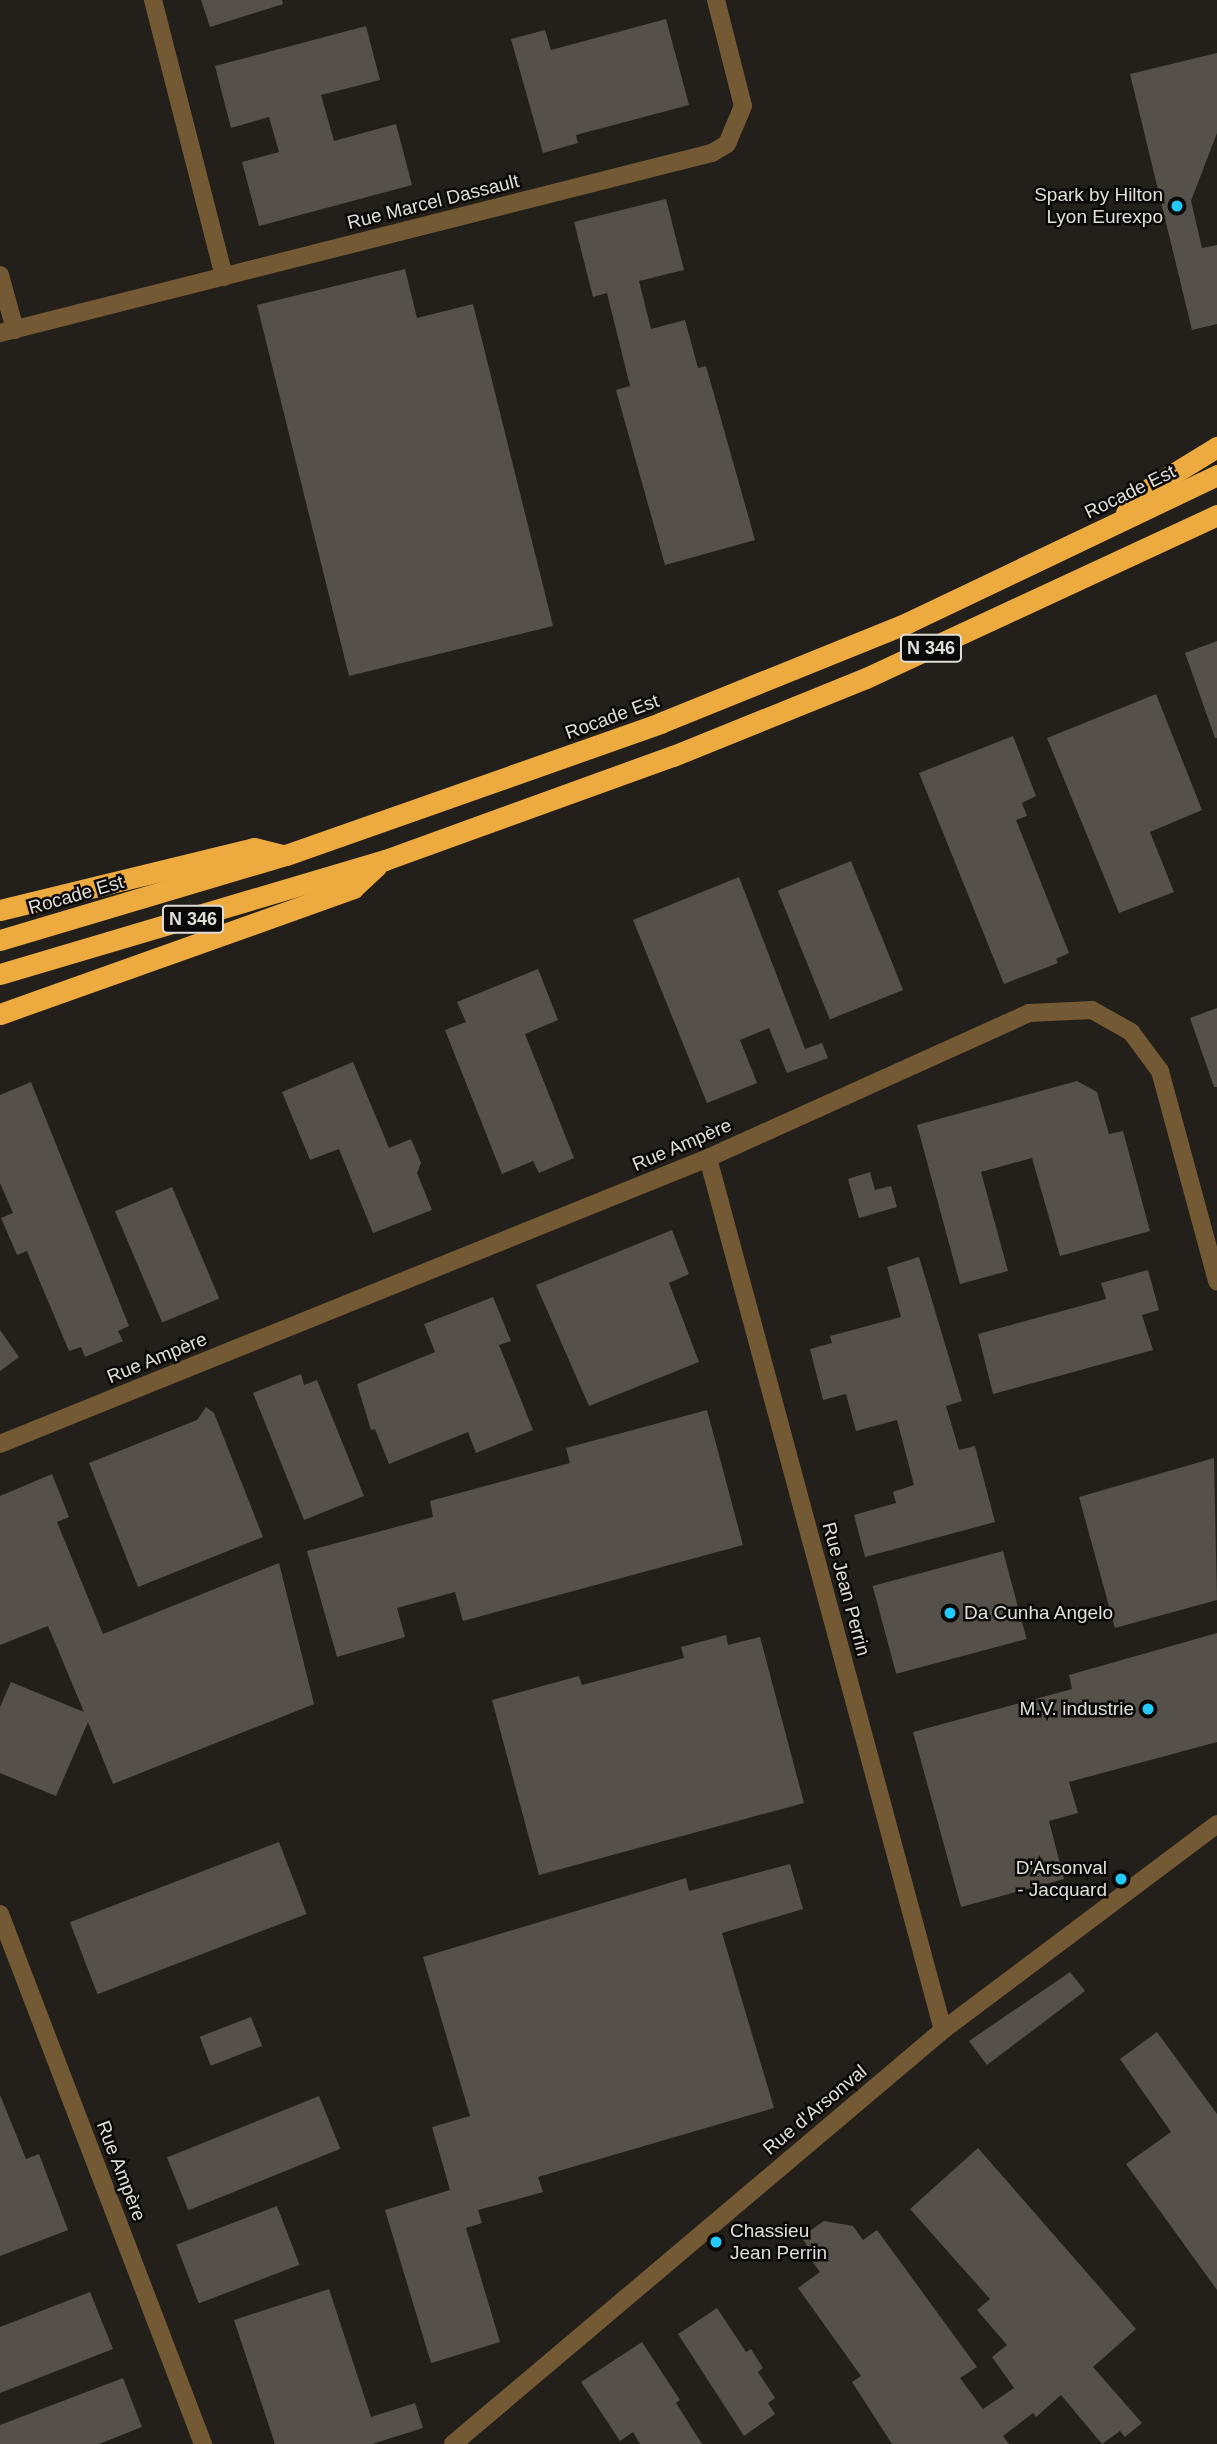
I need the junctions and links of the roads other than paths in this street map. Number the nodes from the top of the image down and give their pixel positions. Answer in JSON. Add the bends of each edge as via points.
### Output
{"nodes":[{"id":1,"x":153,"y":0,"type":"edge"},
{"id":2,"x":716,"y":0,"type":"edge"},
{"id":3,"x":0,"y":275,"type":"edge"},
{"id":4,"x":223,"y":277,"type":"junction"},
{"id":5,"x":7,"y":332,"type":"edge"},
{"id":6,"x":1217,"y":447,"type":"edge"},
{"id":7,"x":1217,"y":475,"type":"edge"},
{"id":8,"x":1217,"y":515,"type":"edge"},
{"id":9,"x":1115,"y":525,"type":"junction"},
{"id":10,"x":1185,"y":530,"type":"junction"},
{"id":11,"x":1217,"y":531,"type":"edge"},
{"id":12,"x":286,"y":855,"type":"junction"},
{"id":13,"x":385,"y":860,"type":"junction"},
{"id":14,"x":0,"y":910,"type":"edge"},
{"id":15,"x":0,"y":940,"type":"edge"},
{"id":16,"x":0,"y":974,"type":"edge"},
{"id":17,"x":0,"y":1014,"type":"edge"},
{"id":18,"x":708,"y":1158,"type":"junction"},
{"id":19,"x":1217,"y":1281,"type":"edge"},
{"id":20,"x":0,"y":1444,"type":"edge"},
{"id":21,"x":1217,"y":1824,"type":"edge"},
{"id":22,"x":0,"y":1914,"type":"edge"},
{"id":23,"x":943,"y":2030,"type":"junction"},
{"id":24,"x":203,"y":2444,"type":"edge"},
{"id":25,"x":453,"y":2444,"type":"edge"}],
"edges":[{"from":1,"to":4,"type":"street"},
{"from":2,"to":4,"type":"street","name":"Rue Marcel Dassault","via":[[743,106],[727,144],[712,153]]},
{"from":3,"to":5,"type":"street"},
{"from":4,"to":5,"type":"street","name":"Rue Marcel Dassault"},
{"from":6,"to":9,"type":"highway","via":[[1150,488]]},
{"from":7,"to":9,"type":"highway","name":"Rocade Est","number":"N 346"},
{"from":8,"to":10,"type":"highway","number":"N 346"},
{"from":9,"to":12,"type":"highway","name":"Rocade Est","number":"N 346","via":[[907,623],[755,687],[462,797]]},
{"from":10,"to":11,"type":"highway"},
{"from":10,"to":13,"type":"highway","number":"N 346","via":[[866,678],[673,756]]},
{"from":12,"to":14,"type":"highway","via":[[254,848]]},
{"from":12,"to":15,"type":"highway","name":"Rocade Est","number":"N 346"},
{"from":13,"to":16,"type":"highway","number":"N 346"},
{"from":13,"to":17,"type":"highway","via":[[353,888]]},
{"from":18,"to":19,"type":"street","name":"Rue Ampère","via":[[1029,1013],[1092,1010],[1131,1032],[1160,1071]]},
{"from":18,"to":20,"type":"street","name":"Rue Ampère"},
{"from":18,"to":23,"type":"street","name":"Rue Jean Perrin"},
{"from":21,"to":23,"type":"street","name":"Rue d'Arsonval"},
{"from":22,"to":24,"type":"street","name":"Rue Ampère"},
{"from":23,"to":25,"type":"street","name":"Rue d'Arsonval"}]}
